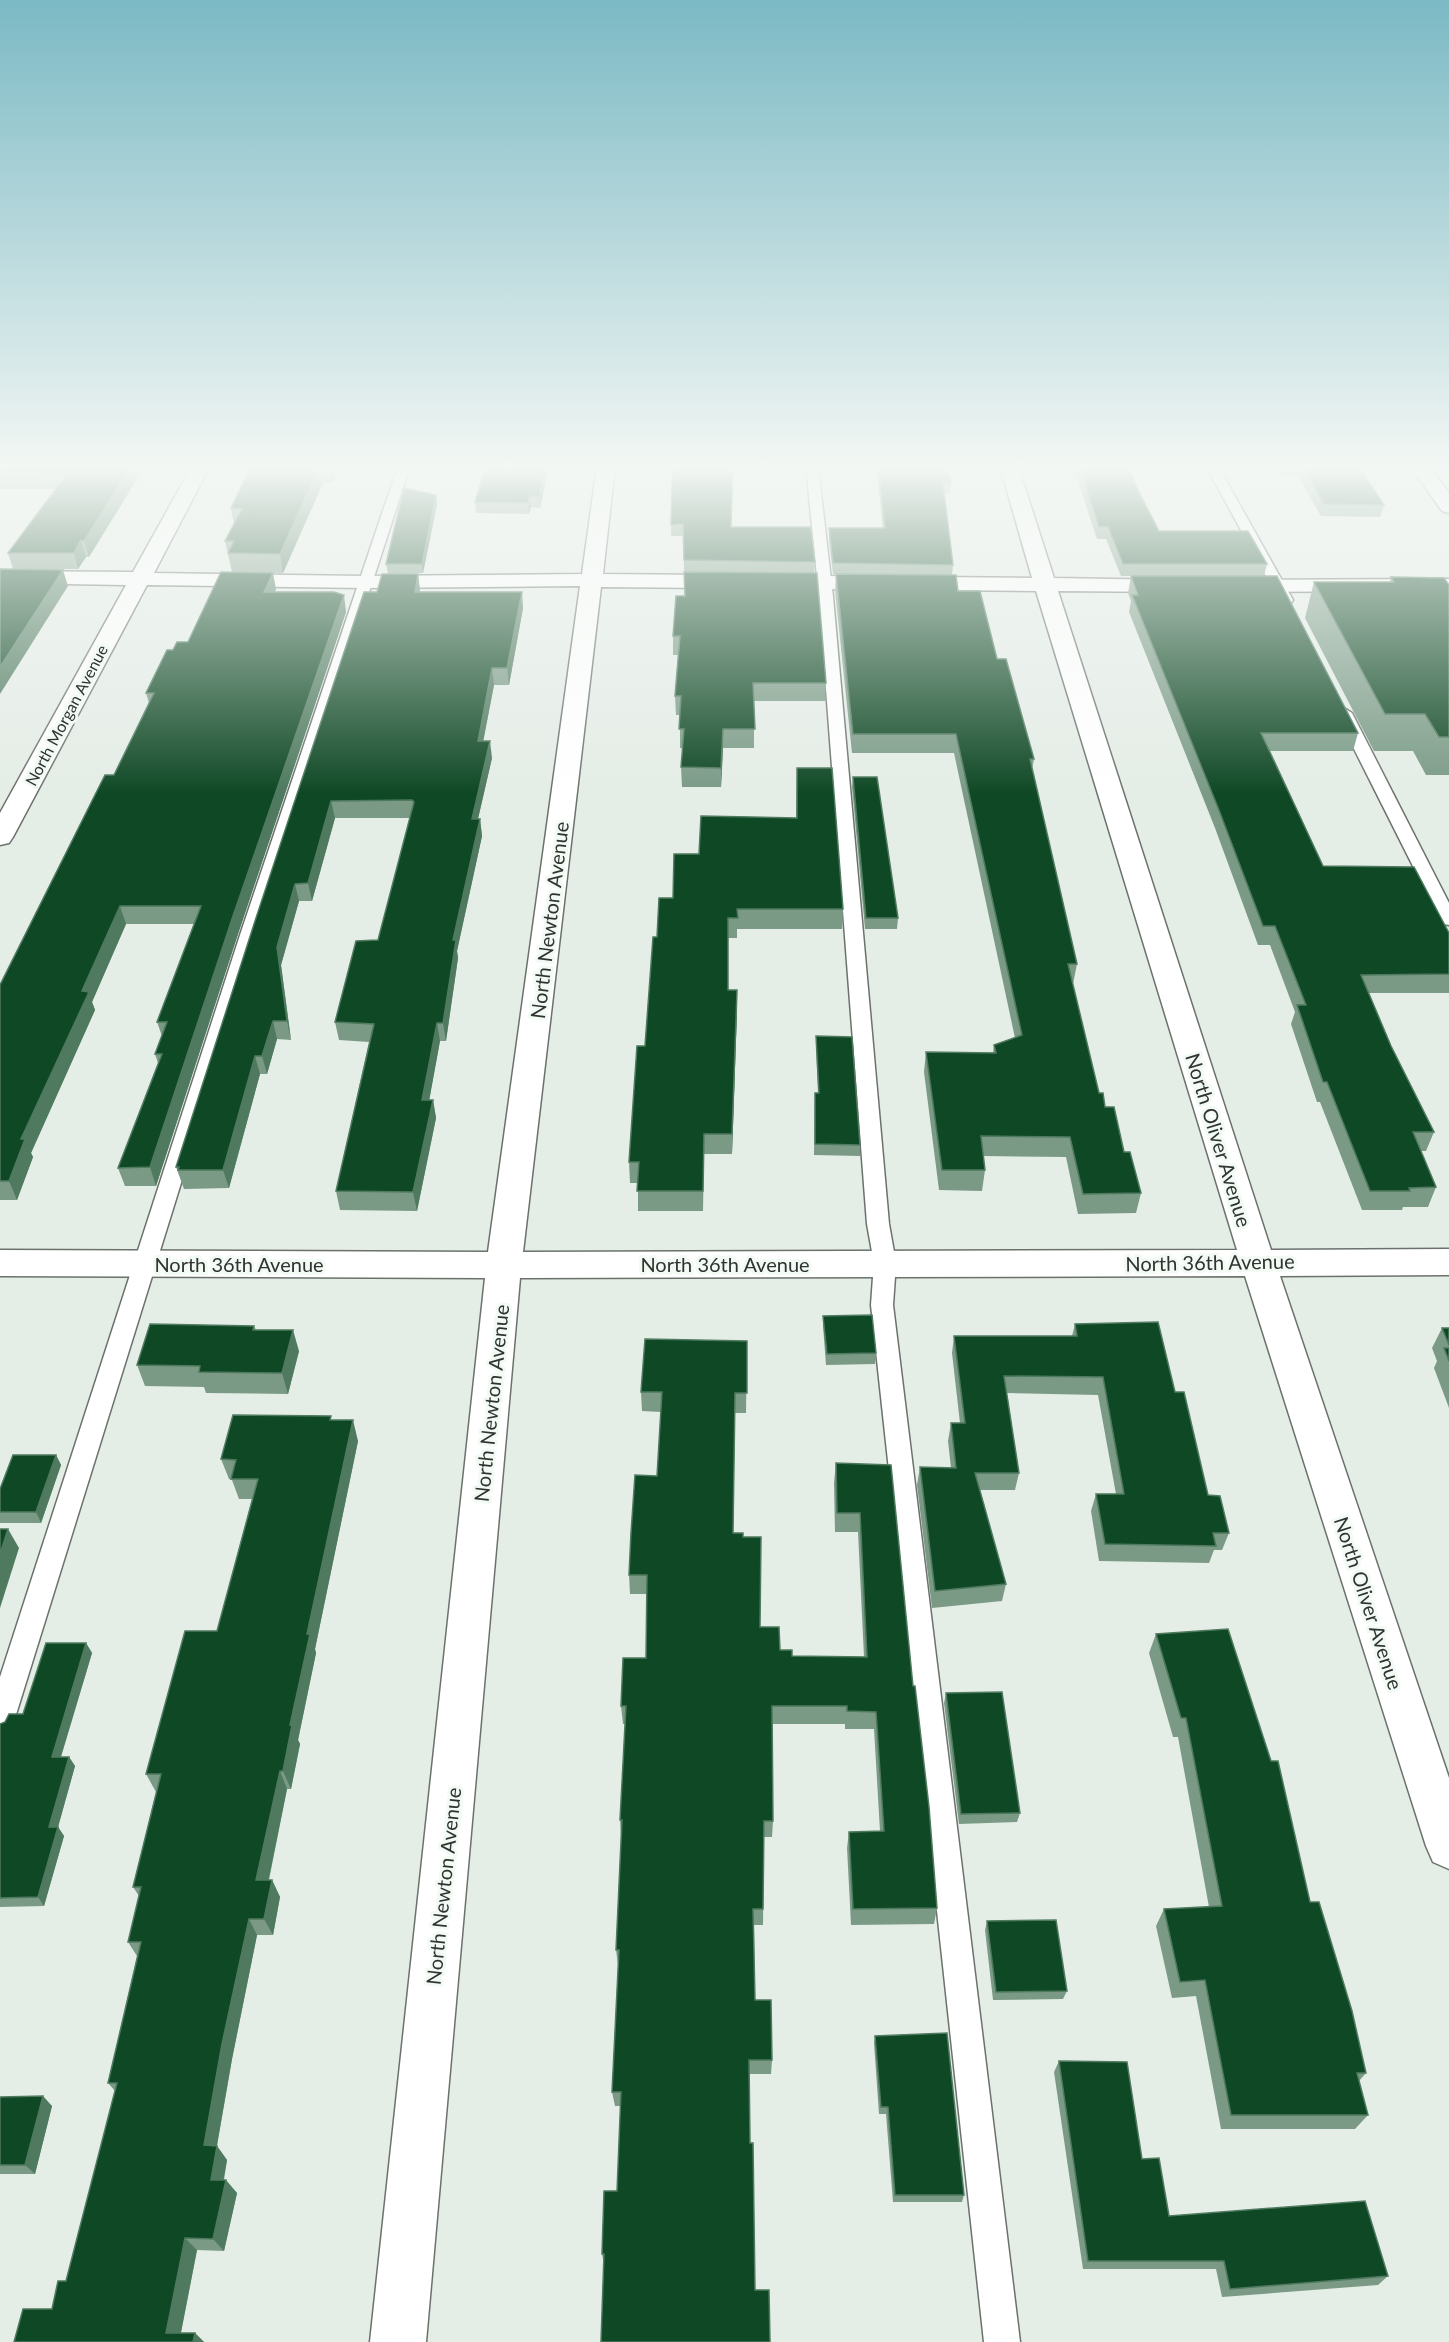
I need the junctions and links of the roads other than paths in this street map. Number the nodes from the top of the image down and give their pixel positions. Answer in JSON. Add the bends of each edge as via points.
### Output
{"nodes":[{"id":1,"x":141,"y":575,"type":"edge"},
{"id":2,"x":367,"y":575,"type":"edge"},
{"id":3,"x":593,"y":575,"type":"edge"},
{"id":4,"x":824,"y":575,"type":"edge"},
{"id":5,"x":1041,"y":575,"type":"edge"},
{"id":6,"x":1272,"y":575,"type":"edge"},
{"id":7,"x":0,"y":578,"type":"edge"},
{"id":8,"x":140,"y":578,"type":"junction"},
{"id":9,"x":592,"y":581,"type":"junction"},
{"id":10,"x":365,"y":582,"type":"junction"},
{"id":11,"x":825,"y":584,"type":"junction"},
{"id":12,"x":1044,"y":585,"type":"junction"},
{"id":13,"x":1449,"y":585,"type":"edge"},
{"id":14,"x":1195,"y":586,"type":"edge"},
{"id":15,"x":1219,"y":586,"type":"edge"},
{"id":16,"x":1278,"y":586,"type":"junction"},
{"id":17,"x":1292,"y":612,"type":"edge"},
{"id":18,"x":1335,"y":697,"type":"edge"},
{"id":19,"x":0,"y":837,"type":"edge"},
{"id":20,"x":1449,"y":920,"type":"edge"},
{"id":21,"x":1449,"y":1262,"type":"edge"},
{"id":22,"x":0,"y":1263,"type":"edge"},
{"id":23,"x":885,"y":1263,"type":"junction"},
{"id":24,"x":144,"y":1264,"type":"junction"},
{"id":25,"x":1258,"y":1264,"type":"junction"},
{"id":26,"x":504,"y":1265,"type":"junction"},
{"id":27,"x":0,"y":1721,"type":"edge"},
{"id":28,"x":1449,"y":1846,"type":"edge"},
{"id":29,"x":399,"y":2342,"type":"edge"},
{"id":30,"x":1002,"y":2342,"type":"edge"}],
"edges":[{"from":1,"to":8,"type":"street","name":"North Morgan Avenue"},
{"from":2,"to":10,"type":"lane"},
{"from":3,"to":9,"type":"street","name":"North Newton Avenue"},
{"from":4,"to":11,"type":"lane"},
{"from":5,"to":12,"type":"street","name":"North Oliver Avenue"},
{"from":6,"to":16,"type":"lane"},
{"from":7,"to":8,"type":"street"},
{"from":8,"to":10,"type":"street"},
{"from":8,"to":19,"type":"street","name":"North Morgan Avenue"},
{"from":9,"to":10,"type":"street"},
{"from":9,"to":11,"type":"street"},
{"from":9,"to":26,"type":"street","name":"North Newton Avenue"},
{"from":10,"to":24,"type":"lane"},
{"from":11,"to":12,"type":"street"},
{"from":11,"to":23,"type":"lane","via":[[877,1212]]},
{"from":12,"to":14,"type":"street"},
{"from":12,"to":25,"type":"street","name":"North Oliver Avenue"},
{"from":13,"to":16,"type":"street"},
{"from":15,"to":16,"type":"street"},
{"from":16,"to":17,"type":"lane"},
{"from":18,"to":20,"type":"lane"},
{"from":21,"to":25,"type":"street","name":"North 36th Avenue"},
{"from":22,"to":24,"type":"street","name":"North 36th Avenue"},
{"from":23,"to":25,"type":"street","name":"North 36th Avenue"},
{"from":23,"to":26,"type":"street","name":"North 36th Avenue"},
{"from":23,"to":30,"type":"lane","via":[[882,1305]]},
{"from":24,"to":26,"type":"street","name":"North 36th Avenue"},
{"from":24,"to":27,"type":"lane"},
{"from":25,"to":28,"type":"street","name":"North Oliver Avenue"},
{"from":26,"to":29,"type":"street","name":"North Newton Avenue"}]}
